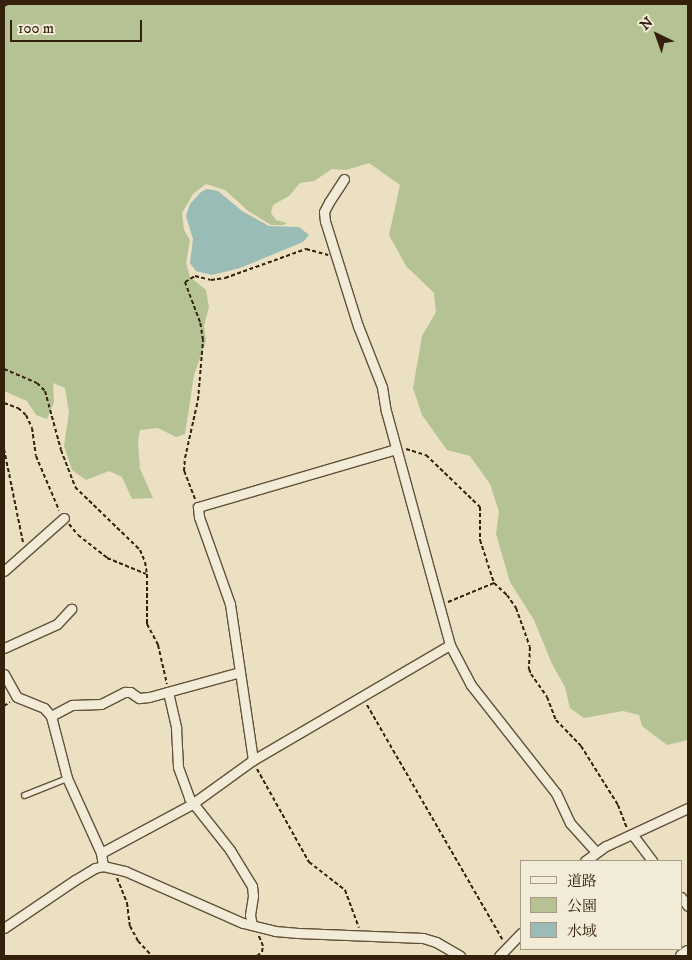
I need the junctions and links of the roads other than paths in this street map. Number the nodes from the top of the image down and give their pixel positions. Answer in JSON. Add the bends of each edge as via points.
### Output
{"nodes":[{"id":1,"x":344,"y":179,"type":"dead end"},
{"id":2,"x":396,"y":449,"type":"junction"},
{"id":3,"x":64,"y":518,"type":"road end"},
{"id":4,"x":4,"y":570,"type":"edge"},
{"id":5,"x":71,"y":609,"type":"dead end"},
{"id":6,"x":450,"y":645,"type":"junction"},
{"id":7,"x":4,"y":648,"type":"edge"},
{"id":8,"x":240,"y":672,"type":"junction"},
{"id":9,"x":4,"y":674,"type":"edge"},
{"id":10,"x":168,"y":692,"type":"junction"},
{"id":11,"x":51,"y":716,"type":"junction"},
{"id":12,"x":254,"y":760,"type":"junction"},
{"id":13,"x":67,"y":778,"type":"junction"},
{"id":14,"x":24,"y":795,"type":"dead end"},
{"id":15,"x":192,"y":804,"type":"junction"},
{"id":16,"x":688,"y":808,"type":"edge"},
{"id":17,"x":632,"y":834,"type":"junction"},
{"id":18,"x":596,"y":852,"type":"junction"},
{"id":19,"x":101,"y":853,"type":"junction"},
{"id":20,"x":586,"y":860,"type":"edge"},
{"id":21,"x":651,"y":860,"type":"edge"},
{"id":22,"x":108,"y":866,"type":"junction"},
{"id":23,"x":252,"y":925,"type":"junction"},
{"id":24,"x":4,"y":928,"type":"edge"},
{"id":25,"x":520,"y":934,"type":"edge"},
{"id":26,"x":688,"y":952,"type":"edge"},
{"id":27,"x":460,"y":956,"type":"edge"},
{"id":28,"x":500,"y":956,"type":"edge"},
{"id":29,"x":682,"y":956,"type":"edge"}],
"edges":[{"from":1,"to":2,"type":"street","via":[[324,212],[325,221],[358,326],[382,387]]},
{"from":2,"to":6,"type":"street"},
{"from":2,"to":8,"type":"street","via":[[198,507],[230,604]]},
{"from":3,"to":4,"type":"street"},
{"from":5,"to":7,"type":"street","via":[[57,624]]},
{"from":6,"to":12,"type":"street"},
{"from":6,"to":18,"type":"street","via":[[471,685],[556,793],[570,823]]},
{"from":8,"to":10,"type":"street"},
{"from":8,"to":12,"type":"street"},
{"from":9,"to":11,"type":"street","via":[[17,697],[44,708]]},
{"from":10,"to":11,"type":"street","via":[[139,698],[125,692],[101,704],[72,705]]},
{"from":10,"to":15,"type":"street","via":[[176,728],[178,767]]},
{"from":11,"to":13,"type":"street"},
{"from":12,"to":15,"type":"street"},
{"from":13,"to":14,"type":"lane"},
{"from":13,"to":19,"type":"street"},
{"from":15,"to":19,"type":"street"},
{"from":15,"to":23,"type":"street","via":[[247,876],[253,896]]},
{"from":16,"to":17,"type":"street"},
{"from":17,"to":18,"type":"street"},
{"from":17,"to":21,"type":"street"},
{"from":18,"to":20,"type":"street"},
{"from":19,"to":22,"type":"street"},
{"from":22,"to":23,"type":"street","via":[[125,870],[220,915]]},
{"from":22,"to":24,"type":"street","via":[[95,868]]},
{"from":23,"to":27,"type":"street","via":[[291,932],[423,938]]},
{"from":25,"to":28,"type":"street"},
{"from":26,"to":29,"type":"main road"}]}
